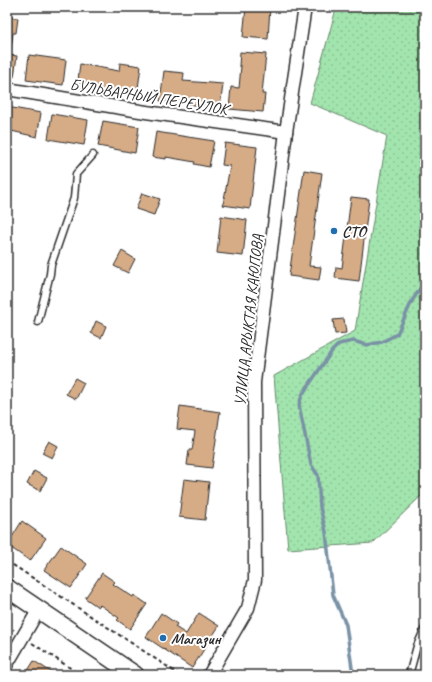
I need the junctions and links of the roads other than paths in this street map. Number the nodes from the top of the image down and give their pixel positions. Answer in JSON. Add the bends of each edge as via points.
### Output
{"nodes":[{"id":1,"x":305,"y":7,"type":"edge"},
{"id":2,"x":7,"y":89,"type":"edge"},
{"id":3,"x":286,"y":132,"type":"junction"},
{"id":4,"x":94,"y":155,"type":"dead end"},
{"id":5,"x":38,"y":322,"type":"dead end"},
{"id":6,"x":7,"y":588,"type":"edge"},
{"id":7,"x":39,"y":609,"type":"junction"},
{"id":8,"x":425,"y":628,"type":"edge"},
{"id":9,"x":7,"y":664,"type":"edge"},
{"id":10,"x":135,"y":675,"type":"edge"},
{"id":11,"x":209,"y":675,"type":"edge"},
{"id":12,"x":409,"y":675,"type":"edge"}],
"edges":[{"from":1,"to":3,"type":"street","name":"УЛИЦА АРЫКТАЯ КАЮПОВА"},
{"from":2,"to":3,"type":"street","name":"БУЛЬВАРНЫЙ ПЕРЕУЛОК"},
{"from":3,"to":11,"type":"street","name":"УЛИЦА АРЫКТАЯ КАЮПОВА","via":[[254,382],[255,580],[248,608]]},
{"from":4,"to":5,"type":"lane","via":[[76,174],[74,198],[51,265]]},
{"from":6,"to":7,"type":"street"},
{"from":7,"to":9,"type":"street"},
{"from":7,"to":10,"type":"street"},
{"from":8,"to":12,"type":"lane"}]}
